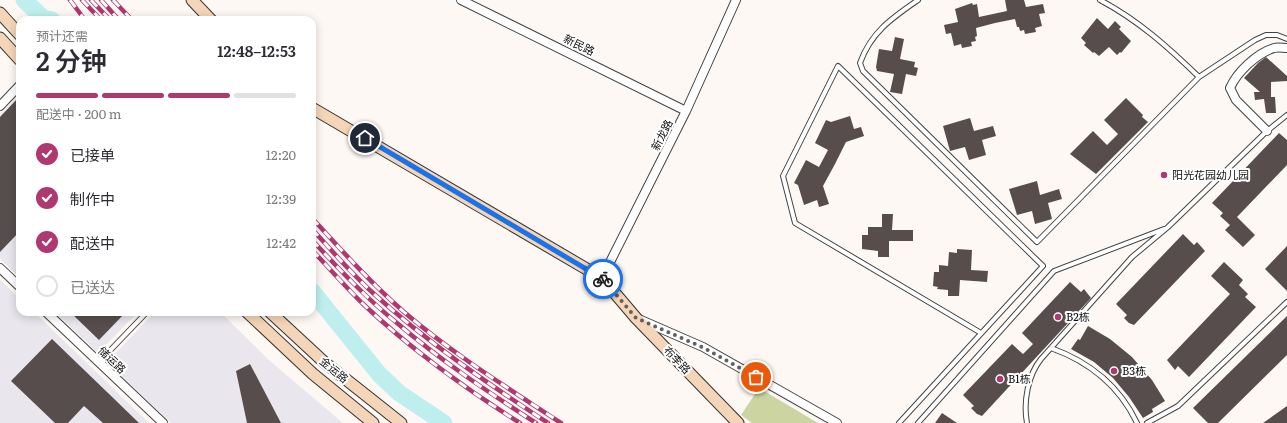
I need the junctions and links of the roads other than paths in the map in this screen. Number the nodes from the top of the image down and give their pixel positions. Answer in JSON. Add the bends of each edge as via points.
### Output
{"nodes":[{"id":1,"x":192,"y":0,"type":"edge"},
{"id":2,"x":461,"y":0,"type":"edge"},
{"id":3,"x":736,"y":0,"type":"edge"},
{"id":4,"x":918,"y":0,"type":"edge"},
{"id":5,"x":1100,"y":0,"type":"edge"},
{"id":6,"x":0,"y":13,"type":"edge"},
{"id":7,"x":207,"y":16,"type":"edge"},
{"id":8,"x":16,"y":31,"type":"edge"},
{"id":9,"x":0,"y":38,"type":"edge"},
{"id":10,"x":1287,"y":39,"type":"edge"},
{"id":11,"x":1287,"y":48,"type":"edge"},
{"id":12,"x":16,"y":56,"type":"edge"},
{"id":13,"x":1199,"y":77,"type":"junction"},
{"id":14,"x":16,"y":89,"type":"edge"},
{"id":15,"x":0,"y":106,"type":"edge"},
{"id":16,"x":316,"y":110,"type":"edge"},
{"id":17,"x":686,"y":111,"type":"junction"},
{"id":18,"x":1287,"y":114,"type":"edge"},
{"id":19,"x":1267,"y":131,"type":"junction"},
{"id":20,"x":1168,"y":227,"type":"junction"},
{"id":21,"x":0,"y":268,"type":"edge"},
{"id":22,"x":602,"y":278,"type":"junction"},
{"id":23,"x":16,"y":283,"type":"edge"},
{"id":24,"x":1287,"y":303,"type":"edge"},
{"id":25,"x":50,"y":316,"type":"edge"},
{"id":26,"x":143,"y":316,"type":"edge"},
{"id":27,"x":250,"y":316,"type":"edge"},
{"id":28,"x":274,"y":316,"type":"edge"},
{"id":29,"x":636,"y":318,"type":"junction"},
{"id":30,"x":981,"y":334,"type":"junction"},
{"id":31,"x":1051,"y":348,"type":"junction"},
{"id":32,"x":99,"y":362,"type":"junction"},
{"id":33,"x":163,"y":423,"type":"edge"},
{"id":34,"x":373,"y":423,"type":"edge"},
{"id":35,"x":401,"y":423,"type":"edge"},
{"id":36,"x":738,"y":423,"type":"edge"},
{"id":37,"x":837,"y":423,"type":"edge"},
{"id":38,"x":899,"y":423,"type":"edge"},
{"id":39,"x":918,"y":423,"type":"edge"},
{"id":40,"x":1027,"y":423,"type":"edge"},
{"id":41,"x":1137,"y":423,"type":"edge"},
{"id":42,"x":1147,"y":423,"type":"edge"}],
"edges":[{"from":1,"to":7,"type":"main road"},
{"from":2,"to":17,"type":"street","name":"新民路"},
{"from":3,"to":17,"type":"street","name":"新龙路"},
{"from":4,"to":13,"type":"lane","via":[[884,24],[865,49],[860,63],[864,71],[1037,242]]},
{"from":5,"to":13,"type":"lane","via":[[1123,12],[1166,45]]},
{"from":6,"to":8,"type":"main road"},
{"from":9,"to":12,"type":"main road"},
{"from":10,"to":13,"type":"lane","via":[[1277,35],[1266,35]]},
{"from":11,"to":19,"type":"street","via":[[1276,47],[1260,55],[1235,77],[1230,88],[1236,100]]},
{"from":14,"to":15,"type":"street"},
{"from":16,"to":22,"type":"main road","name":"布李路"},
{"from":17,"to":22,"type":"street","name":"新龙路"},
{"from":18,"to":19,"type":"lane"},
{"from":19,"to":20,"type":"lane"},
{"from":20,"to":31,"type":"lane","via":[[1132,258]]},
{"from":20,"to":39,"type":"lane","via":[[1054,271]]},
{"from":21,"to":23,"type":"street"},
{"from":22,"to":29,"type":"main road","name":"布李路"},
{"from":24,"to":42,"type":"lane","via":[[1178,406]]},
{"from":25,"to":32,"type":"street","name":"储运路"},
{"from":26,"to":32,"type":"lane"},
{"from":27,"to":34,"type":"main road","name":"金运路","via":[[313,374]]},
{"from":28,"to":35,"type":"main road","name":"金运路","via":[[324,362]]},
{"from":29,"to":36,"type":"main road","name":"布李路"},
{"from":29,"to":37,"type":"street","via":[[702,347]]},
{"from":30,"to":30,"type":"lane","via":[[1043,266],[838,66],[783,176],[795,223]]},
{"from":30,"to":38,"type":"lane"},
{"from":31,"to":40,"type":"lane","via":[[1036,365],[1030,377]]},
{"from":31,"to":41,"type":"lane","via":[[1076,358],[1104,377],[1118,392]]},
{"from":32,"to":33,"type":"street","name":"储运路"}]}
